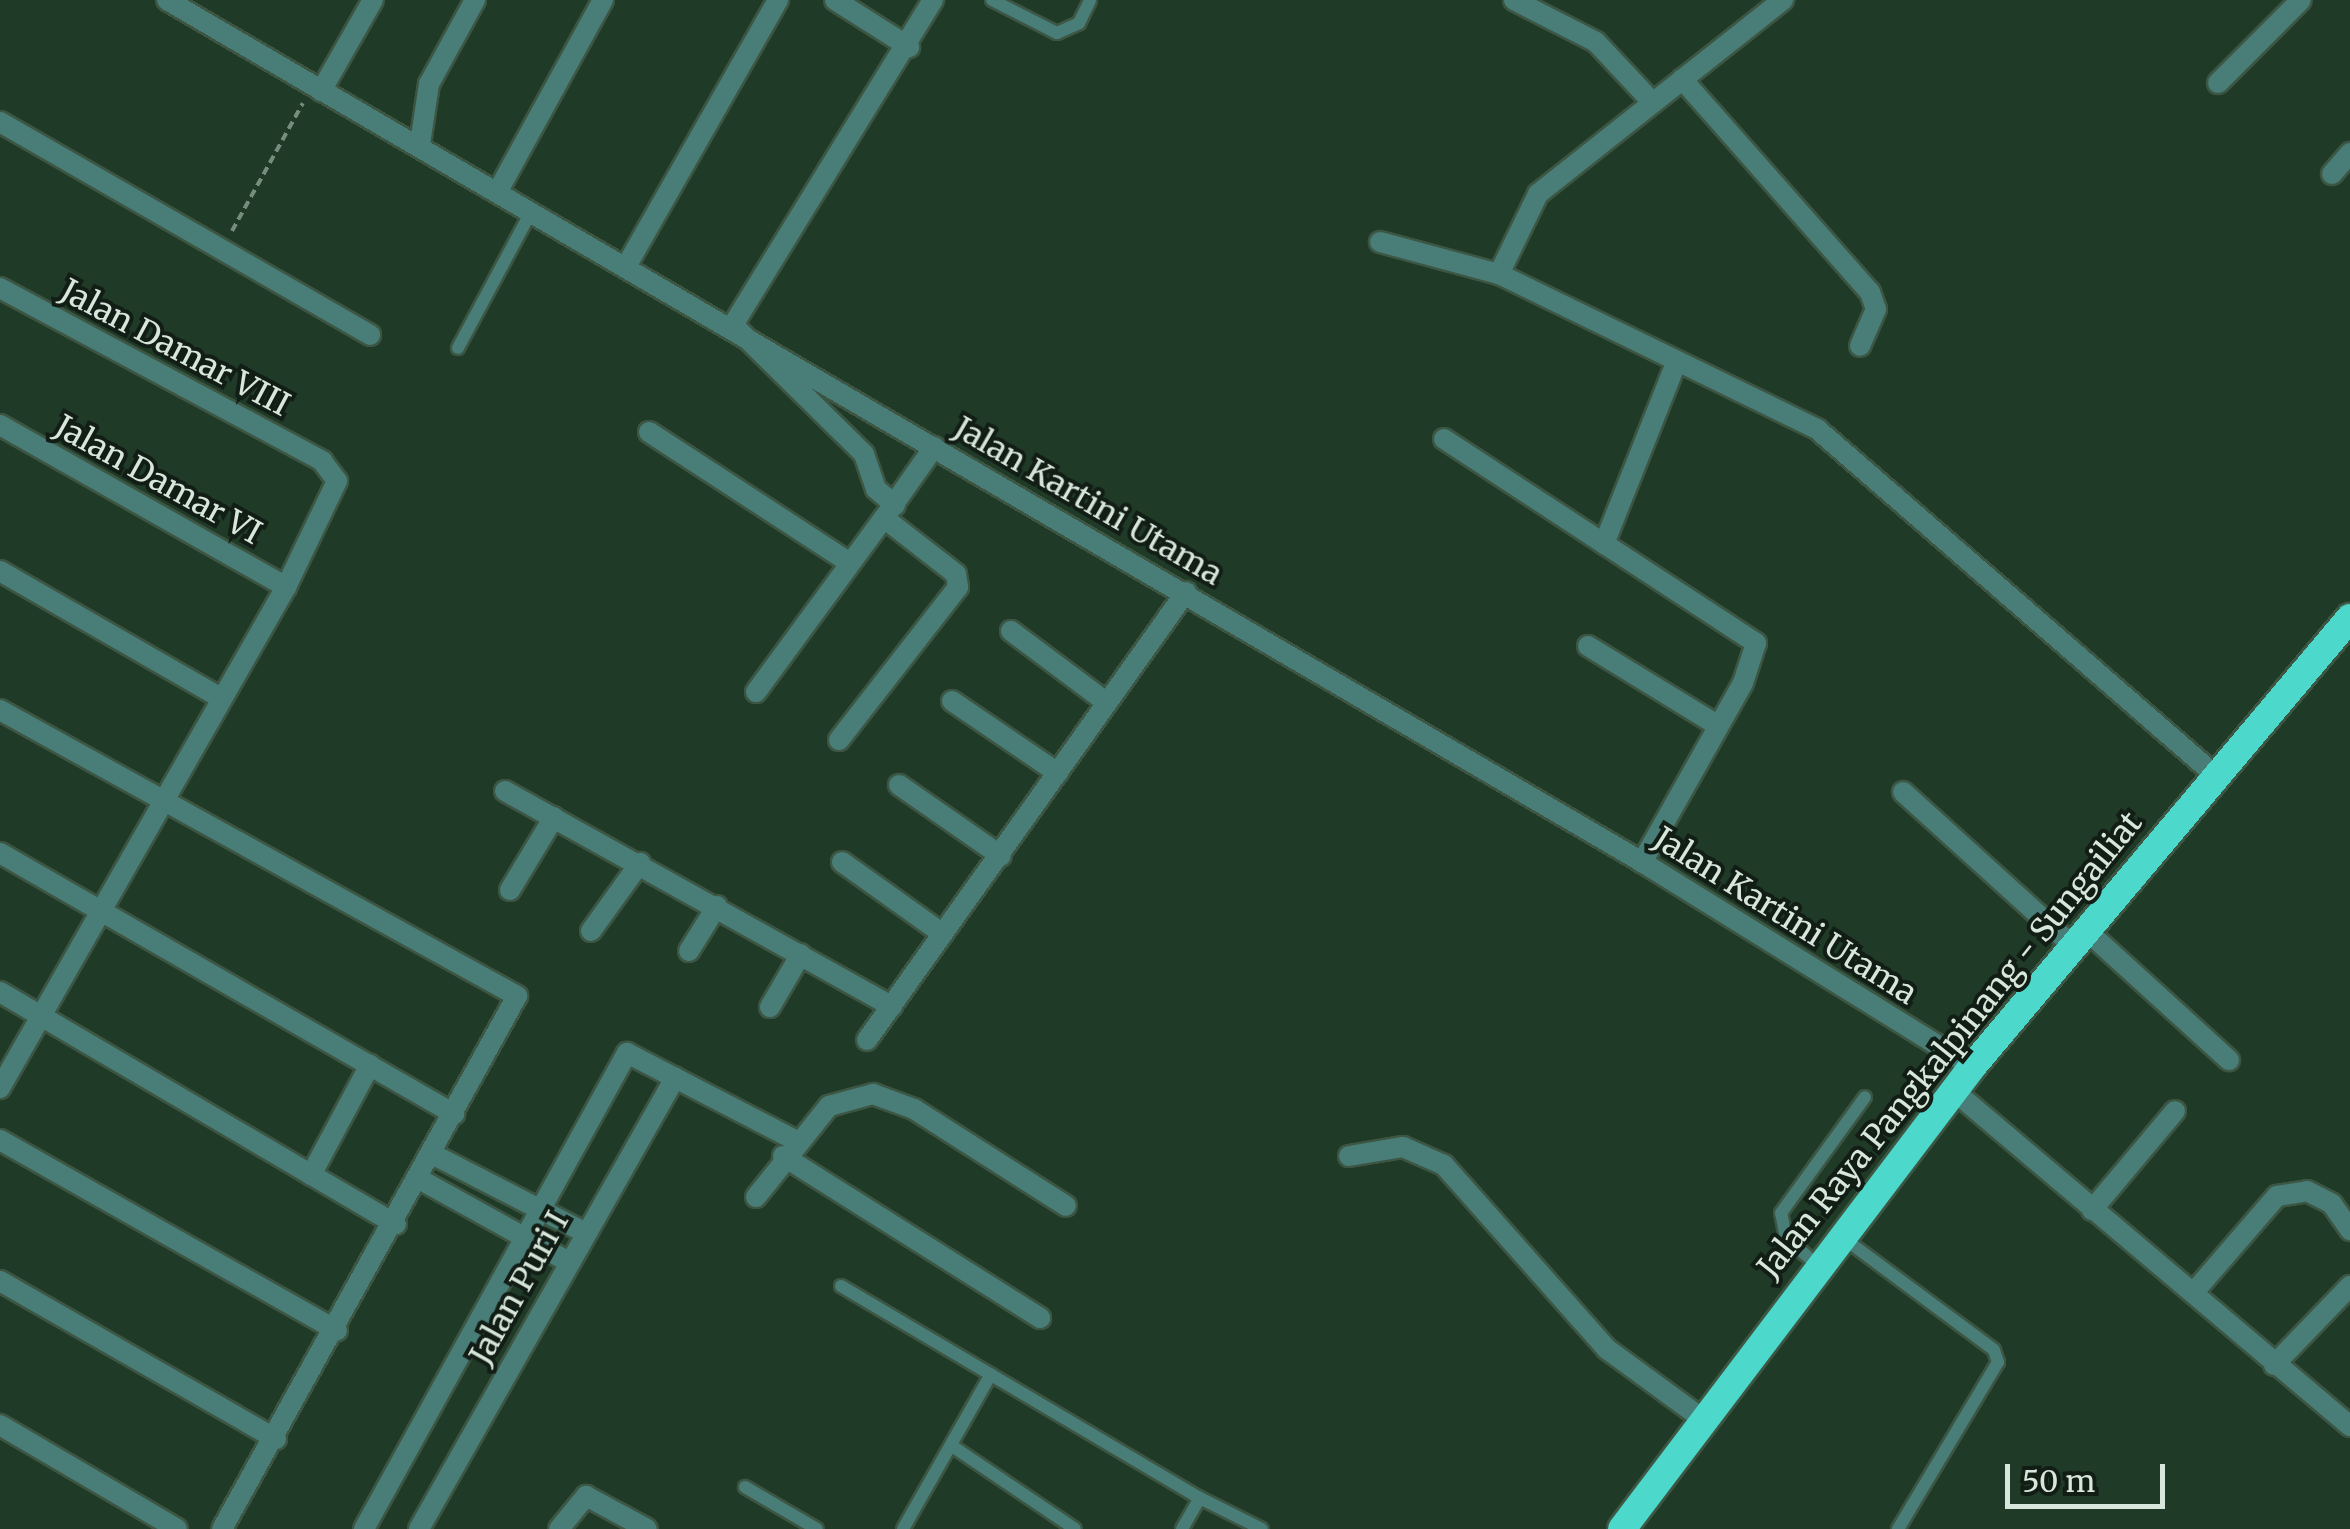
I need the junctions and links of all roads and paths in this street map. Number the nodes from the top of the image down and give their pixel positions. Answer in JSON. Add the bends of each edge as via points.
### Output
{"nodes":[{"id":1,"x":167,"y":0,"type":"edge"},
{"id":2,"x":373,"y":0,"type":"edge"},
{"id":3,"x":476,"y":0,"type":"edge"},
{"id":4,"x":603,"y":0,"type":"edge"},
{"id":5,"x":778,"y":0,"type":"edge"},
{"id":6,"x":834,"y":0,"type":"edge"},
{"id":7,"x":933,"y":0,"type":"edge"},
{"id":8,"x":992,"y":0,"type":"edge"},
{"id":9,"x":1090,"y":0,"type":"edge"},
{"id":10,"x":1745,"y":0,"type":"edge"},
{"id":11,"x":1783,"y":0,"type":"edge"},
{"id":12,"x":2301,"y":0,"type":"edge"},
{"id":13,"x":1515,"y":1,"type":"edge"},
{"id":14,"x":1761,"y":18,"type":"junction"},
{"id":15,"x":909,"y":47,"type":"junction"},
{"id":16,"x":1682,"y":80,"type":"junction"},
{"id":17,"x":2218,"y":83,"type":"dead end"},
{"id":18,"x":316,"y":88,"type":"junction"},
{"id":19,"x":1653,"y":103,"type":"junction"},
{"id":20,"x":0,"y":122,"type":"edge"},
{"id":21,"x":420,"y":144,"type":"junction"},
{"id":22,"x":2350,"y":153,"type":"edge"},
{"id":23,"x":2332,"y":174,"type":"dead end"},
{"id":24,"x":499,"y":189,"type":"junction"},
{"id":25,"x":533,"y":208,"type":"junction"},
{"id":26,"x":1380,"y":242,"type":"dead end"},
{"id":27,"x":219,"y":254,"type":"junction"},
{"id":28,"x":628,"y":263,"type":"junction"},
{"id":29,"x":1499,"y":274,"type":"junction"},
{"id":30,"x":0,"y":288,"type":"edge"},
{"id":31,"x":732,"y":325,"type":"junction"},
{"id":32,"x":370,"y":335,"type":"dead end"},
{"id":33,"x":1860,"y":346,"type":"dead end"},
{"id":34,"x":458,"y":348,"type":"dead end"},
{"id":35,"x":1677,"y":361,"type":"junction"},
{"id":36,"x":0,"y":425,"type":"edge"},
{"id":37,"x":649,"y":432,"type":"dead end"},
{"id":38,"x":1444,"y":439,"type":"dead end"},
{"id":39,"x":934,"y":447,"type":"junction"},
{"id":40,"x":890,"y":511,"type":"junction"},
{"id":41,"x":1604,"y":544,"type":"junction"},
{"id":42,"x":846,"y":561,"type":"junction"},
{"id":43,"x":0,"y":571,"type":"edge"},
{"id":44,"x":286,"y":586,"type":"junction"},
{"id":45,"x":1186,"y":592,"type":"junction"},
{"id":46,"x":2349,"y":620,"type":"edge"},
{"id":47,"x":1011,"y":631,"type":"dead end"},
{"id":48,"x":1588,"y":646,"type":"dead end"},
{"id":49,"x":756,"y":692,"type":"dead end"},
{"id":50,"x":221,"y":698,"type":"junction"},
{"id":51,"x":952,"y":702,"type":"dead end"},
{"id":52,"x":1106,"y":702,"type":"junction"},
{"id":53,"x":0,"y":710,"type":"edge"},
{"id":54,"x":1717,"y":725,"type":"junction"},
{"id":55,"x":839,"y":740,"type":"dead end"},
{"id":56,"x":1058,"y":773,"type":"junction"},
{"id":57,"x":2215,"y":775,"type":"junction"},
{"id":58,"x":899,"y":786,"type":"dead end"},
{"id":59,"x":505,"y":791,"type":"dead end"},
{"id":60,"x":1903,"y":792,"type":"dead end"},
{"id":61,"x":162,"y":801,"type":"junction"},
{"id":62,"x":554,"y":817,"type":"junction"},
{"id":63,"x":0,"y":853,"type":"edge"},
{"id":64,"x":1001,"y":856,"type":"junction"},
{"id":65,"x":842,"y":862,"type":"dead end"},
{"id":66,"x":1642,"y":862,"type":"junction"},
{"id":67,"x":640,"y":863,"type":"junction"},
{"id":68,"x":510,"y":890,"type":"dead end"},
{"id":69,"x":717,"y":906,"type":"junction"},
{"id":70,"x":100,"y":909,"type":"junction"},
{"id":71,"x":592,"y":930,"type":"dead end"},
{"id":72,"x":944,"y":934,"type":"junction"},
{"id":73,"x":2081,"y":939,"type":"junction"},
{"id":74,"x":689,"y":951,"type":"dead end"},
{"id":75,"x":801,"y":954,"type":"junction"},
{"id":76,"x":0,"y":992,"type":"edge"},
{"id":77,"x":892,"y":1006,"type":"junction"},
{"id":78,"x":770,"y":1007,"type":"dead end"},
{"id":79,"x":43,"y":1015,"type":"junction"},
{"id":80,"x":868,"y":1040,"type":"dead end"},
{"id":81,"x":2229,"y":1060,"type":"dead end"},
{"id":82,"x":370,"y":1065,"type":"junction"},
{"id":83,"x":1972,"y":1067,"type":"junction"},
{"id":84,"x":675,"y":1078,"type":"junction"},
{"id":85,"x":0,"y":1088,"type":"edge"},
{"id":86,"x":1954,"y":1091,"type":"junction"},
{"id":87,"x":1865,"y":1096,"type":"dead end"},
{"id":88,"x":2175,"y":1112,"type":"dead end"},
{"id":89,"x":454,"y":1114,"type":"junction"},
{"id":90,"x":0,"y":1140,"type":"edge"},
{"id":91,"x":788,"y":1148,"type":"junction"},
{"id":92,"x":436,"y":1156,"type":"junction"},
{"id":93,"x":1349,"y":1156,"type":"dead end"},
{"id":94,"x":310,"y":1175,"type":"junction"},
{"id":95,"x":421,"y":1180,"type":"junction"},
{"id":96,"x":756,"y":1196,"type":"dead end"},
{"id":97,"x":1066,"y":1206,"type":"dead end"},
{"id":98,"x":2092,"y":1210,"type":"junction"},
{"id":99,"x":541,"y":1212,"type":"junction"},
{"id":100,"x":396,"y":1224,"type":"junction"},
{"id":101,"x":2350,"y":1230,"type":"edge"},
{"id":102,"x":584,"y":1232,"type":"junction"},
{"id":103,"x":1839,"y":1234,"type":"junction"},
{"id":104,"x":526,"y":1239,"type":"junction"},
{"id":105,"x":569,"y":1262,"type":"junction"},
{"id":106,"x":1816,"y":1262,"type":"junction"},
{"id":107,"x":0,"y":1281,"type":"edge"},
{"id":108,"x":841,"y":1286,"type":"dead end"},
{"id":109,"x":2350,"y":1286,"type":"edge"},
{"id":110,"x":2194,"y":1292,"type":"junction"},
{"id":111,"x":1040,"y":1318,"type":"dead end"},
{"id":112,"x":337,"y":1331,"type":"junction"},
{"id":113,"x":2274,"y":1365,"type":"junction"},
{"id":114,"x":991,"y":1374,"type":"junction"},
{"id":115,"x":1700,"y":1417,"type":"junction"},
{"id":116,"x":0,"y":1426,"type":"edge"},
{"id":117,"x":2350,"y":1426,"type":"edge"},
{"id":118,"x":276,"y":1439,"type":"junction"},
{"id":119,"x":952,"y":1446,"type":"junction"},
{"id":120,"x":745,"y":1487,"type":"dead end"},
{"id":121,"x":1200,"y":1498,"type":"junction"},
{"id":122,"x":177,"y":1529,"type":"edge"},
{"id":123,"x":222,"y":1529,"type":"edge"},
{"id":124,"x":364,"y":1529,"type":"edge"},
{"id":125,"x":419,"y":1529,"type":"edge"},
{"id":126,"x":559,"y":1529,"type":"edge"},
{"id":127,"x":647,"y":1529,"type":"edge"},
{"id":128,"x":817,"y":1529,"type":"edge"},
{"id":129,"x":903,"y":1529,"type":"edge"},
{"id":130,"x":1075,"y":1529,"type":"edge"},
{"id":131,"x":1182,"y":1529,"type":"edge"},
{"id":132,"x":1262,"y":1529,"type":"edge"},
{"id":133,"x":1622,"y":1529,"type":"edge"},
{"id":134,"x":1898,"y":1529,"type":"edge"}],
"edges":[{"from":1,"to":18,"type":"street","name":"Jalan Kartini Utama"},
{"from":2,"to":18,"type":"street"},
{"from":3,"to":21,"type":"street","via":[[429,84]]},
{"from":4,"to":24,"type":"street"},
{"from":5,"to":28,"type":"street"},
{"from":6,"to":15,"type":"street"},
{"from":7,"to":15,"type":"street"},
{"from":8,"to":9,"type":"lane","via":[[1057,33],[1079,23]]},
{"from":10,"to":14,"type":"street"},
{"from":11,"to":14,"type":"street"},
{"from":12,"to":17,"type":"street"},
{"from":13,"to":19,"type":"street","via":[[1596,42]]},
{"from":14,"to":16,"type":"street"},
{"from":15,"to":31,"type":"street"},
{"from":16,"to":19,"type":"street"},
{"from":16,"to":33,"type":"street","via":[[1870,292],[1876,309]]},
{"from":18,"to":21,"type":"street","name":"Jalan Kartini Utama"},
{"from":18,"to":27,"type":"path"},
{"from":19,"to":29,"type":"street","via":[[1538,194]]},
{"from":20,"to":27,"type":"street"},
{"from":21,"to":24,"type":"street","name":"Jalan Kartini Utama"},
{"from":22,"to":23,"type":"street"},
{"from":24,"to":25,"type":"street","name":"Jalan Kartini Utama"},
{"from":25,"to":28,"type":"street","name":"Jalan Kartini Utama"},
{"from":25,"to":34,"type":"lane"},
{"from":26,"to":29,"type":"street"},
{"from":27,"to":32,"type":"street"},
{"from":28,"to":31,"type":"street","name":"Jalan Kartini Utama"},
{"from":29,"to":35,"type":"street"},
{"from":30,"to":44,"type":"street","name":"Jalan Damar VIII","via":[[322,462],[337,481]]},
{"from":31,"to":39,"type":"street","name":"Jalan Kartini Utama"},
{"from":31,"to":40,"type":"street","via":[[864,454]]},
{"from":35,"to":41,"type":"street"},
{"from":35,"to":57,"type":"street","via":[[1817,429]]},
{"from":36,"to":44,"type":"street","name":"Jalan Damar VI"},
{"from":37,"to":42,"type":"street"},
{"from":38,"to":41,"type":"street"},
{"from":39,"to":40,"type":"street"},
{"from":39,"to":45,"type":"street","name":"Jalan Kartini Utama"},
{"from":40,"to":42,"type":"street"},
{"from":40,"to":55,"type":"street","via":[[959,580]]},
{"from":41,"to":54,"type":"street","via":[[1756,643]]},
{"from":42,"to":49,"type":"street"},
{"from":43,"to":50,"type":"street"},
{"from":44,"to":50,"type":"street"},
{"from":45,"to":52,"type":"street"},
{"from":45,"to":66,"type":"street","name":"Jalan Kartini Utama"},
{"from":46,"to":57,"type":"highway","name":"Jalan Raya Pangkalpinang - Sungailiat"},
{"from":47,"to":52,"type":"street"},
{"from":48,"to":54,"type":"street"},
{"from":50,"to":61,"type":"street"},
{"from":51,"to":56,"type":"street"},
{"from":52,"to":56,"type":"street"},
{"from":53,"to":61,"type":"street"},
{"from":54,"to":66,"type":"street"},
{"from":56,"to":64,"type":"street"},
{"from":57,"to":73,"type":"highway","name":"Jalan Raya Pangkalpinang - Sungailiat"},
{"from":58,"to":64,"type":"street"},
{"from":59,"to":62,"type":"street"},
{"from":60,"to":73,"type":"street"},
{"from":61,"to":70,"type":"street"},
{"from":61,"to":89,"type":"street","via":[[517,996]]},
{"from":62,"to":67,"type":"street"},
{"from":62,"to":68,"type":"street"},
{"from":63,"to":70,"type":"street"},
{"from":64,"to":72,"type":"street"},
{"from":65,"to":72,"type":"street"},
{"from":66,"to":83,"type":"street","name":"Jalan Kartini Utama"},
{"from":67,"to":69,"type":"street"},
{"from":67,"to":71,"type":"street"},
{"from":69,"to":74,"type":"street"},
{"from":69,"to":75,"type":"street"},
{"from":70,"to":79,"type":"street"},
{"from":70,"to":82,"type":"street"},
{"from":72,"to":77,"type":"street"},
{"from":73,"to":81,"type":"street"},
{"from":73,"to":83,"type":"highway","name":"Jalan Raya Pangkalpinang - Sungailiat"},
{"from":75,"to":77,"type":"street"},
{"from":75,"to":78,"type":"street"},
{"from":76,"to":79,"type":"street"},
{"from":77,"to":80,"type":"street"},
{"from":79,"to":85,"type":"street"},
{"from":79,"to":94,"type":"street"},
{"from":82,"to":89,"type":"street"},
{"from":82,"to":94,"type":"street"},
{"from":83,"to":86,"type":"highway","name":"Jalan Raya Pangkalpinang - Sungailiat"},
{"from":84,"to":91,"type":"street"},
{"from":84,"to":99,"type":"street","via":[[627,1052]]},
{"from":84,"to":102,"type":"street","name":"Jalan Puri I"},
{"from":86,"to":98,"type":"street"},
{"from":86,"to":103,"type":"highway","name":"Jalan Raya Pangkalpinang - Sungailiat"},
{"from":87,"to":106,"type":"lane","via":[[1780,1214],[1786,1238]]},
{"from":88,"to":98,"type":"street"},
{"from":89,"to":92,"type":"street"},
{"from":90,"to":112,"type":"street"},
{"from":91,"to":96,"type":"street"},
{"from":91,"to":97,"type":"street","via":[[845,1095],[873,1094]]},
{"from":91,"to":111,"type":"street"},
{"from":92,"to":95,"type":"street"},
{"from":92,"to":99,"type":"street"},
{"from":93,"to":115,"type":"street","via":[[1403,1147],[1444,1165],[1607,1349]]},
{"from":94,"to":100,"type":"street"},
{"from":95,"to":100,"type":"street"},
{"from":95,"to":104,"type":"street"},
{"from":98,"to":110,"type":"street"},
{"from":99,"to":102,"type":"street"},
{"from":99,"to":104,"type":"street"},
{"from":100,"to":112,"type":"street"},
{"from":101,"to":110,"type":"street","via":[[2332,1204],[2308,1191],[2277,1196]]},
{"from":102,"to":105,"type":"street","name":"Jalan Puri I"},
{"from":103,"to":106,"type":"highway","name":"Jalan Raya Pangkalpinang - Sungailiat"},
{"from":103,"to":134,"type":"lane","via":[[1994,1350],[1998,1362]]},
{"from":104,"to":105,"type":"street"},
{"from":104,"to":124,"type":"street"},
{"from":105,"to":125,"type":"street","name":"Jalan Puri I"},
{"from":106,"to":115,"type":"highway","name":"Jalan Raya Pangkalpinang - Sungailiat"},
{"from":107,"to":118,"type":"street"},
{"from":108,"to":114,"type":"lane"},
{"from":109,"to":113,"type":"street"},
{"from":110,"to":113,"type":"street"},
{"from":112,"to":118,"type":"street"},
{"from":113,"to":117,"type":"street"},
{"from":114,"to":119,"type":"lane"},
{"from":114,"to":121,"type":"lane"},
{"from":115,"to":133,"type":"highway","name":"Jalan Raya Pangkalpinang - Sungailiat"},
{"from":116,"to":122,"type":"street"},
{"from":118,"to":123,"type":"street"},
{"from":119,"to":129,"type":"lane"},
{"from":119,"to":130,"type":"lane"},
{"from":120,"to":128,"type":"lane"},
{"from":121,"to":131,"type":"lane"},
{"from":121,"to":132,"type":"lane"},
{"from":126,"to":127,"type":"street","via":[[586,1496]]}]}
